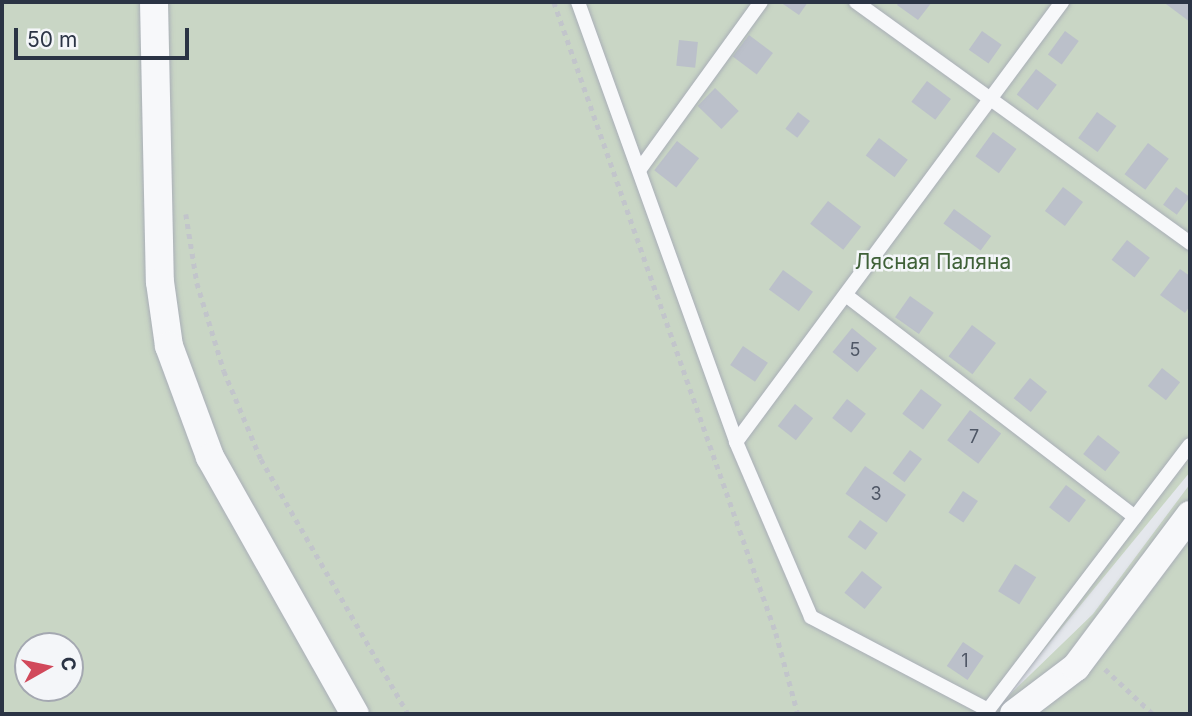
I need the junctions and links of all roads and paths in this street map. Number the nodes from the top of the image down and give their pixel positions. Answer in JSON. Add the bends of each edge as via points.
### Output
{"nodes":[{"id":1,"x":153,"y":2,"type":"edge"},
{"id":2,"x":554,"y":2,"type":"edge"},
{"id":3,"x":578,"y":2,"type":"edge"},
{"id":4,"x":761,"y":2,"type":"edge"},
{"id":5,"x":856,"y":2,"type":"edge"},
{"id":6,"x":1062,"y":2,"type":"edge"},
{"id":7,"x":992,"y":98,"type":"junction"},
{"id":8,"x":640,"y":169,"type":"junction"},
{"id":9,"x":184,"y":206,"type":"dead end"},
{"id":10,"x":1190,"y":243,"type":"edge"},
{"id":11,"x":847,"y":296,"type":"junction"},
{"id":12,"x":736,"y":442,"type":"junction"},
{"id":13,"x":1190,"y":445,"type":"edge"},
{"id":14,"x":1190,"y":515,"type":"edge"},
{"id":15,"x":1135,"y":517,"type":"junction"},
{"id":16,"x":1087,"y":652,"type":"junction"},
{"id":17,"x":355,"y":714,"type":"edge"},
{"id":18,"x":408,"y":714,"type":"edge"},
{"id":19,"x":798,"y":714,"type":"edge"},
{"id":20,"x":1014,"y":714,"type":"edge"},
{"id":21,"x":1153,"y":714,"type":"edge"}],
"edges":[{"from":1,"to":17,"type":"street","via":[[160,282],[169,346],[210,457]]},
{"from":2,"to":19,"type":"path","via":[[776,633]]},
{"from":3,"to":8,"type":"lane"},
{"from":4,"to":8,"type":"lane"},
{"from":5,"to":7,"type":"lane"},
{"from":6,"to":7,"type":"lane"},
{"from":7,"to":10,"type":"lane"},
{"from":7,"to":11,"type":"lane"},
{"from":8,"to":12,"type":"lane"},
{"from":9,"to":18,"type":"path","via":[[205,309],[224,371],[261,459]]},
{"from":11,"to":12,"type":"lane"},
{"from":11,"to":15,"type":"lane"},
{"from":12,"to":15,"type":"lane","via":[[811,617],[988,710]]},
{"from":13,"to":15,"type":"lane"},
{"from":14,"to":16,"type":"street"},
{"from":16,"to":20,"type":"street","via":[[1076,667]]},
{"from":16,"to":21,"type":"path"}]}
